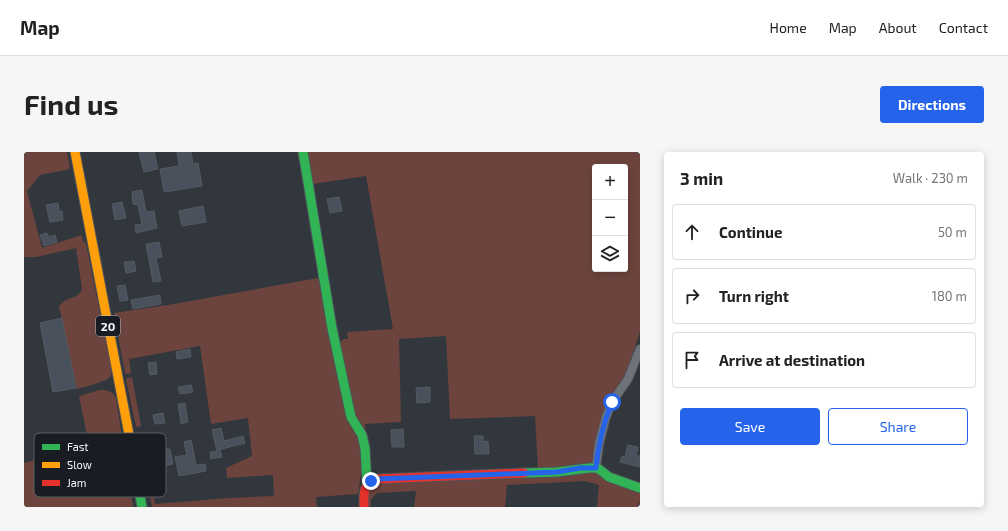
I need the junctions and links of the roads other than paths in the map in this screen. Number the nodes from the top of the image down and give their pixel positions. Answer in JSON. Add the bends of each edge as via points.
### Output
{"nodes":[{"id":1,"x":75,"y":152,"type":"edge"},
{"id":2,"x":303,"y":152,"type":"edge"},
{"id":3,"x":640,"y":349,"type":"edge"},
{"id":4,"x":129,"y":433,"type":"edge"},
{"id":5,"x":596,"y":468,"type":"junction"},
{"id":6,"x":367,"y":484,"type":"junction"},
{"id":7,"x":640,"y":488,"type":"edge"},
{"id":8,"x":140,"y":497,"type":"edge"},
{"id":9,"x":142,"y":507,"type":"edge"},
{"id":10,"x":364,"y":507,"type":"edge"}],
"edges":[{"from":1,"to":4,"type":"street","number":"20"},
{"from":2,"to":6,"type":"street","via":[[332,328],[352,417],[365,448]]},
{"from":3,"to":5,"type":"street","via":[[628,379],[612,402],[606,417]]},
{"from":5,"to":6,"type":"street","via":[[557,472],[377,479]]},
{"from":5,"to":7,"type":"street","via":[[610,477]]},
{"from":6,"to":10,"type":"street","via":[[364,490]]},
{"from":8,"to":9,"type":"street","number":"20"}]}
